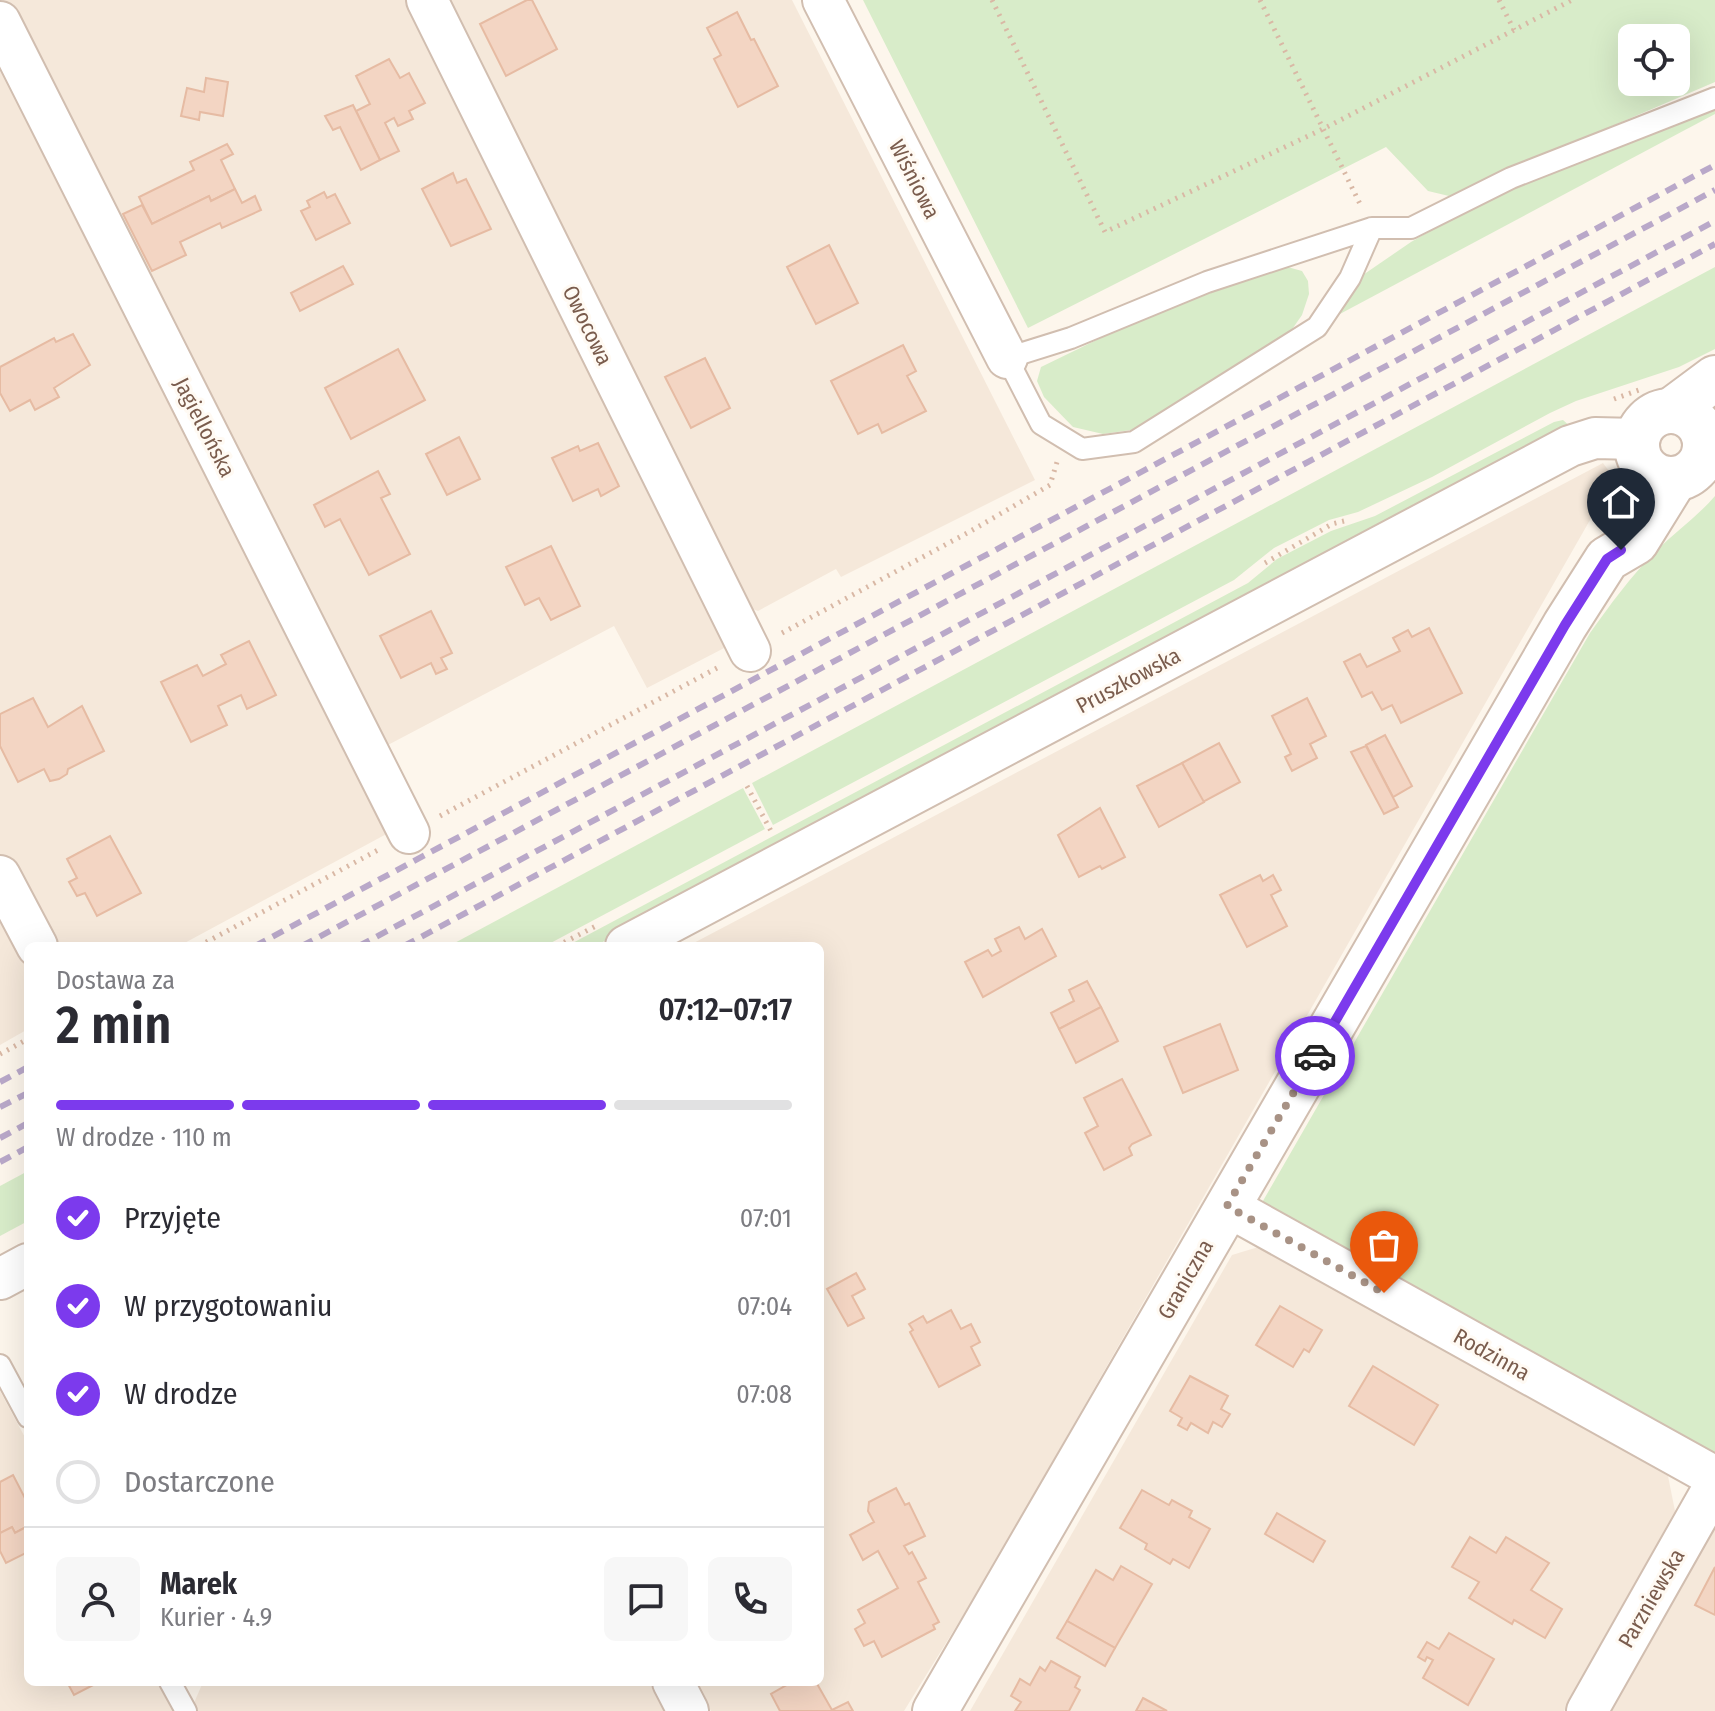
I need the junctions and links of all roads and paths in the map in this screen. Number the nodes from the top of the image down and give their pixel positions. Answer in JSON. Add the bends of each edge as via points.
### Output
{"nodes":[{"id":1,"x":427,"y":0,"type":"edge"},
{"id":2,"x":823,"y":0,"type":"edge"},
{"id":3,"x":992,"y":0,"type":"edge"},
{"id":4,"x":1260,"y":0,"type":"edge"},
{"id":5,"x":1499,"y":0,"type":"edge"},
{"id":6,"x":1572,"y":0,"type":"edge"},
{"id":7,"x":0,"y":22,"type":"edge"},
{"id":8,"x":1514,"y":30,"type":"junction"},
{"id":9,"x":1715,"y":98,"type":"edge"},
{"id":10,"x":1323,"y":129,"type":"junction"},
{"id":11,"x":1372,"y":228,"type":"junction"},
{"id":12,"x":1007,"y":358,"type":"junction"},
{"id":13,"x":1715,"y":378,"type":"edge"},
{"id":14,"x":1697,"y":420,"type":"edge"},
{"id":15,"x":1064,"y":438,"type":"junction"},
{"id":16,"x":1651,"y":461,"type":"junction"},
{"id":17,"x":750,"y":651,"type":"junction"},
{"id":18,"x":747,"y":786,"type":"dead end"},
{"id":19,"x":771,"y":832,"type":"dead end"},
{"id":20,"x":409,"y":833,"type":"junction"},
{"id":21,"x":0,"y":876,"type":"edge"},
{"id":22,"x":35,"y":942,"type":"edge"},
{"id":23,"x":206,"y":942,"type":"edge"},
{"id":24,"x":634,"y":942,"type":"edge"},
{"id":25,"x":24,"y":1041,"type":"edge"},
{"id":26,"x":0,"y":1054,"type":"edge"},
{"id":27,"x":1227,"y":1206,"type":"junction"},
{"id":28,"x":24,"y":1266,"type":"edge"},
{"id":29,"x":0,"y":1279,"type":"edge"},
{"id":30,"x":0,"y":1365,"type":"edge"},
{"id":31,"x":24,"y":1410,"type":"edge"},
{"id":32,"x":1715,"y":1477,"type":"edge"},
{"id":33,"x":1715,"y":1485,"type":"edge"},
{"id":34,"x":172,"y":1686,"type":"edge"},
{"id":35,"x":675,"y":1686,"type":"edge"},
{"id":36,"x":186,"y":1711,"type":"edge"},
{"id":37,"x":688,"y":1711,"type":"edge"},
{"id":38,"x":935,"y":1711,"type":"edge"},
{"id":39,"x":1587,"y":1711,"type":"edge"}],
"edges":[{"from":1,"to":17,"type":"street","name":"Owocowa"},
{"from":2,"to":12,"type":"street","name":"Wiśniowa"},
{"from":3,"to":10,"type":"path","via":[[1105,232]]},
{"from":4,"to":10,"type":"path"},
{"from":5,"to":8,"type":"path"},
{"from":6,"to":8,"type":"path"},
{"from":7,"to":20,"type":"street","name":"Jagiellońska"},
{"from":8,"to":10,"type":"path"},
{"from":9,"to":11,"type":"lane","via":[[1511,178],[1411,228]]},
{"from":10,"to":11,"type":"path"},
{"from":11,"to":12,"type":"lane","via":[[1207,282],[1071,338]]},
{"from":11,"to":15,"type":"lane","via":[[1350,278],[1317,327],[1134,442],[1082,449]]},
{"from":12,"to":15,"type":"lane","via":[[1041,424]]},
{"from":13,"to":14,"type":"street"},
{"from":14,"to":16,"type":"street","via":[[1652,416],[1645,423]]},
{"from":14,"to":16,"type":"street","via":[[1705,451],[1686,476]]},
{"from":15,"to":17,"type":"path","via":[[1050,485]]},
{"from":16,"to":24,"type":"street","name":"Pruszkowska","via":[[1595,438],[1570,446]]},
{"from":16,"to":27,"type":"street","name":"Graniczna","via":[[1612,527],[1607,559]]},
{"from":17,"to":20,"type":"path"},
{"from":18,"to":19,"type":"path"},
{"from":20,"to":23,"type":"path"},
{"from":21,"to":22,"type":"street"},
{"from":25,"to":26,"type":"path"},
{"from":27,"to":32,"type":"street","name":"Rodzinna"},
{"from":27,"to":38,"type":"street","name":"Graniczna"},
{"from":28,"to":29,"type":"street"},
{"from":30,"to":31,"type":"lane"},
{"from":33,"to":39,"type":"street","name":"Parzniewska"},
{"from":34,"to":36,"type":"lane"},
{"from":35,"to":37,"type":"street"}]}
